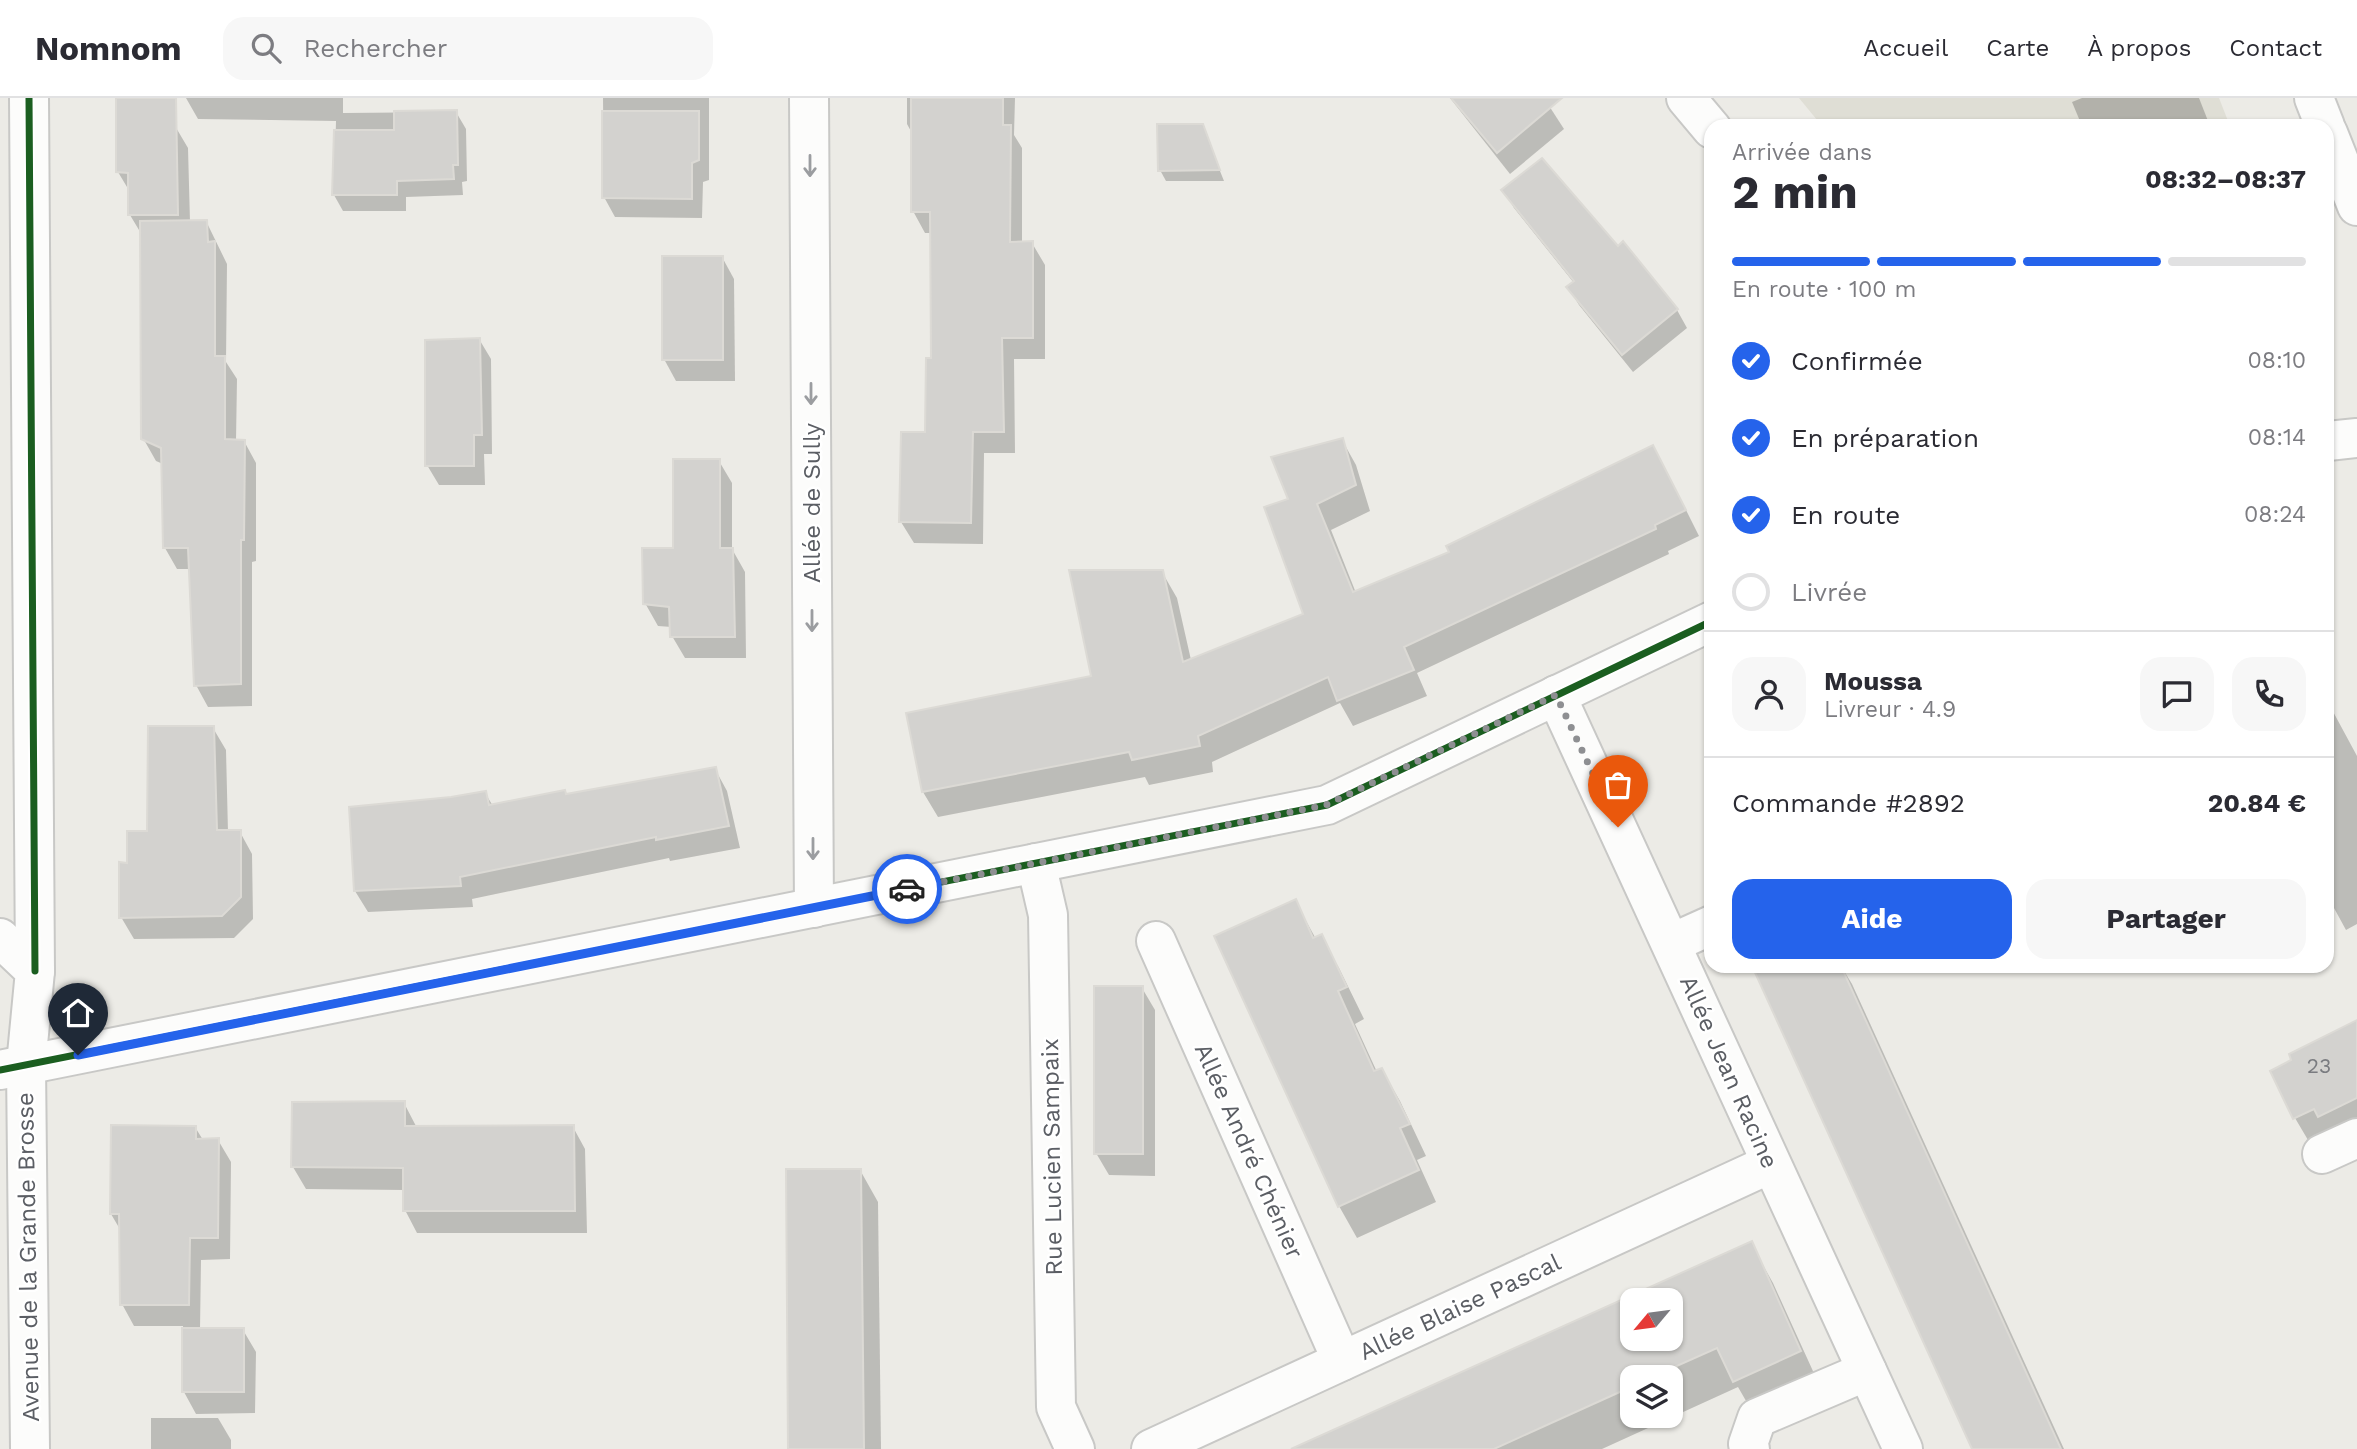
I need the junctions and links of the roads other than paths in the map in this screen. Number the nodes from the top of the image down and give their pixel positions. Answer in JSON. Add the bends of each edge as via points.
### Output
{"nodes":[{"id":1,"x":29,"y":98,"type":"edge"},
{"id":2,"x":809,"y":98,"type":"edge"},
{"id":3,"x":1686,"y":98,"type":"edge"},
{"id":4,"x":2314,"y":98,"type":"edge"},
{"id":5,"x":1704,"y":119,"type":"edge"},
{"id":6,"x":2322,"y":119,"type":"edge"},
{"id":7,"x":2334,"y":147,"type":"edge"},
{"id":8,"x":2357,"y":205,"type":"edge"},
{"id":9,"x":2357,"y":438,"type":"edge"},
{"id":10,"x":2334,"y":440,"type":"edge"},
{"id":11,"x":1704,"y":625,"type":"edge"},
{"id":12,"x":1556,"y":695,"type":"junction"},
{"id":13,"x":1036,"y":863,"type":"junction"},
{"id":14,"x":814,"y":908,"type":"junction"},
{"id":15,"x":1704,"y":929,"type":"edge"},
{"id":16,"x":0,"y":938,"type":"edge"},
{"id":17,"x":1156,"y":941,"type":"dead end"},
{"id":18,"x":1672,"y":943,"type":"junction"},
{"id":19,"x":35,"y":971,"type":"junction"},
{"id":20,"x":13,"y":1067,"type":"edge"},
{"id":21,"x":2357,"y":1138,"type":"edge"},
{"id":22,"x":2322,"y":1154,"type":"dead end"},
{"id":23,"x":1770,"y":1164,"type":"junction"},
{"id":24,"x":1342,"y":1361,"type":"junction"},
{"id":25,"x":1867,"y":1371,"type":"junction"},
{"id":26,"x":30,"y":1449,"type":"edge"},
{"id":27,"x":1075,"y":1449,"type":"edge"},
{"id":28,"x":1151,"y":1449,"type":"edge"},
{"id":29,"x":1750,"y":1449,"type":"edge"},
{"id":30,"x":1903,"y":1449,"type":"edge"}],
"edges":[{"from":1,"to":19,"type":"street","name":"Avenue de la Grande Brosse"},
{"from":2,"to":14,"type":"street","name":"Allée de Sully","one_way":true},
{"from":3,"to":5,"type":"street"},
{"from":4,"to":6,"type":"street"},
{"from":7,"to":8,"type":"street"},
{"from":9,"to":10,"type":"street"},
{"from":11,"to":12,"type":"street"},
{"from":12,"to":13,"type":"street","via":[[1326,805]]},
{"from":12,"to":18,"type":"street","name":"Allée Jean Racine"},
{"from":13,"to":14,"type":"street"},
{"from":13,"to":27,"type":"street","name":"Rue Lucien Sampaix","via":[[1048,915],[1056,1406]]},
{"from":14,"to":20,"type":"street"},
{"from":15,"to":18,"type":"street"},
{"from":16,"to":19,"type":"street"},
{"from":17,"to":24,"type":"street","name":"Allée André Chénier"},
{"from":18,"to":23,"type":"street","name":"Allée Jean Racine"},
{"from":19,"to":20,"type":"street","name":"Avenue de la Grande Brosse"},
{"from":20,"to":26,"type":"street","name":"Avenue de la Grande Brosse"},
{"from":21,"to":22,"type":"street"},
{"from":23,"to":24,"type":"street","name":"Allée Blaise Pascal"},
{"from":23,"to":25,"type":"street","name":"Allée Jean Racine"},
{"from":24,"to":28,"type":"street","name":"Allée Blaise Pascal"},
{"from":25,"to":29,"type":"street","via":[[1758,1418]]},
{"from":25,"to":30,"type":"street","name":"Allée Jean Racine"}]}
